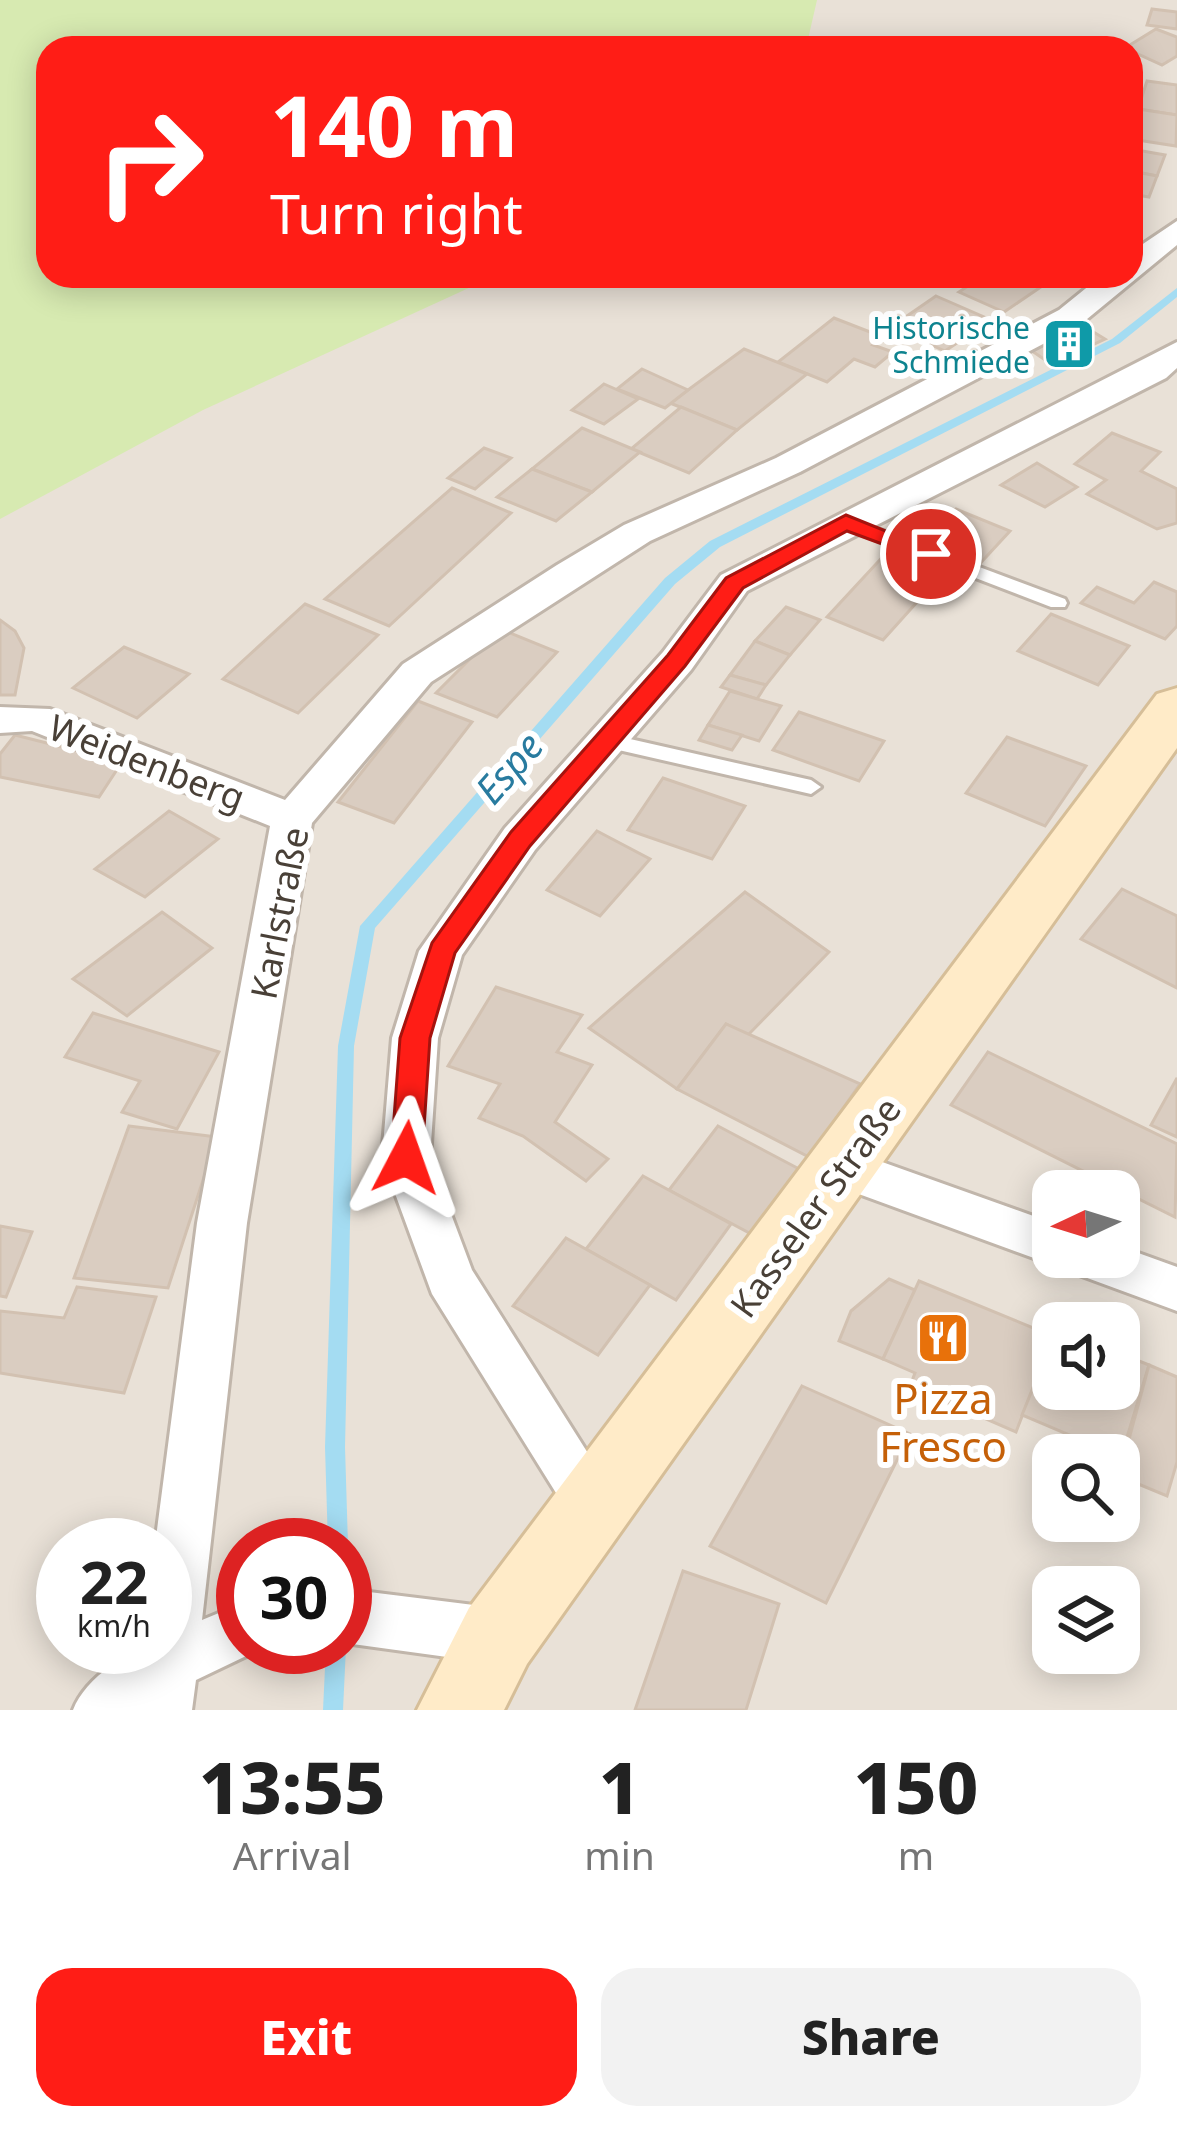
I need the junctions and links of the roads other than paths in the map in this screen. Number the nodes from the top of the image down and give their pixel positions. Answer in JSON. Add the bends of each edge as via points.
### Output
{"nodes":[{"id":1,"x":1177,"y":230,"type":"edge"},
{"id":2,"x":1143,"y":257,"type":"edge"},
{"id":3,"x":1105,"y":288,"type":"edge"},
{"id":4,"x":1177,"y":352,"type":"edge"},
{"id":5,"x":846,"y":522,"type":"junction"},
{"id":6,"x":1058,"y":603,"type":"dead end"},
{"id":7,"x":1177,"y":707,"type":"edge"},
{"id":8,"x":0,"y":720,"type":"edge"},
{"id":9,"x":608,"y":741,"type":"junction"},
{"id":10,"x":812,"y":787,"type":"dead end"},
{"id":11,"x":292,"y":819,"type":"junction"},
{"id":12,"x":843,"y":1168,"type":"junction"},
{"id":13,"x":1032,"y":1236,"type":"edge"},
{"id":14,"x":1140,"y":1275,"type":"edge"},
{"id":15,"x":1177,"y":1288,"type":"edge"},
{"id":16,"x":595,"y":1508,"type":"junction"},
{"id":17,"x":372,"y":1619,"type":"edge"},
{"id":18,"x":498,"y":1636,"type":"junction"},
{"id":19,"x":216,"y":1651,"type":"edge"},
{"id":20,"x":167,"y":1686,"type":"edge"},
{"id":21,"x":102,"y":1710,"type":"edge"},
{"id":22,"x":459,"y":1710,"type":"edge"}],
"edges":[{"from":1,"to":2,"type":"street"},
{"from":3,"to":11,"type":"street","name":"Karlstraße","via":[[1070,317],[550,585],[418,673]]},
{"from":4,"to":5,"type":"street"},
{"from":5,"to":6,"type":"lane"},
{"from":5,"to":9,"type":"street","via":[[734,583]]},
{"from":7,"to":12,"type":"street","name":"Kasseler Straße"},
{"from":8,"to":11,"type":"street","name":"Weidenberg","via":[[36,718]]},
{"from":9,"to":10,"type":"lane"},
{"from":9,"to":16,"type":"street","via":[[520,839],[442,951],[415,1038],[406,1158],[450,1279]]},
{"from":11,"to":20,"type":"street","name":"Karlstraße","via":[[222,1223]]},
{"from":12,"to":13,"type":"street"},
{"from":12,"to":16,"type":"street","name":"Kasseler Straße"},
{"from":14,"to":15,"type":"street"},
{"from":16,"to":18,"type":"street","name":"Kasseler Straße"},
{"from":17,"to":18,"type":"street"},
{"from":18,"to":22,"type":"street","name":"Kasseler Straße"},
{"from":19,"to":20,"type":"street"},
{"from":20,"to":21,"type":"street"}]}
